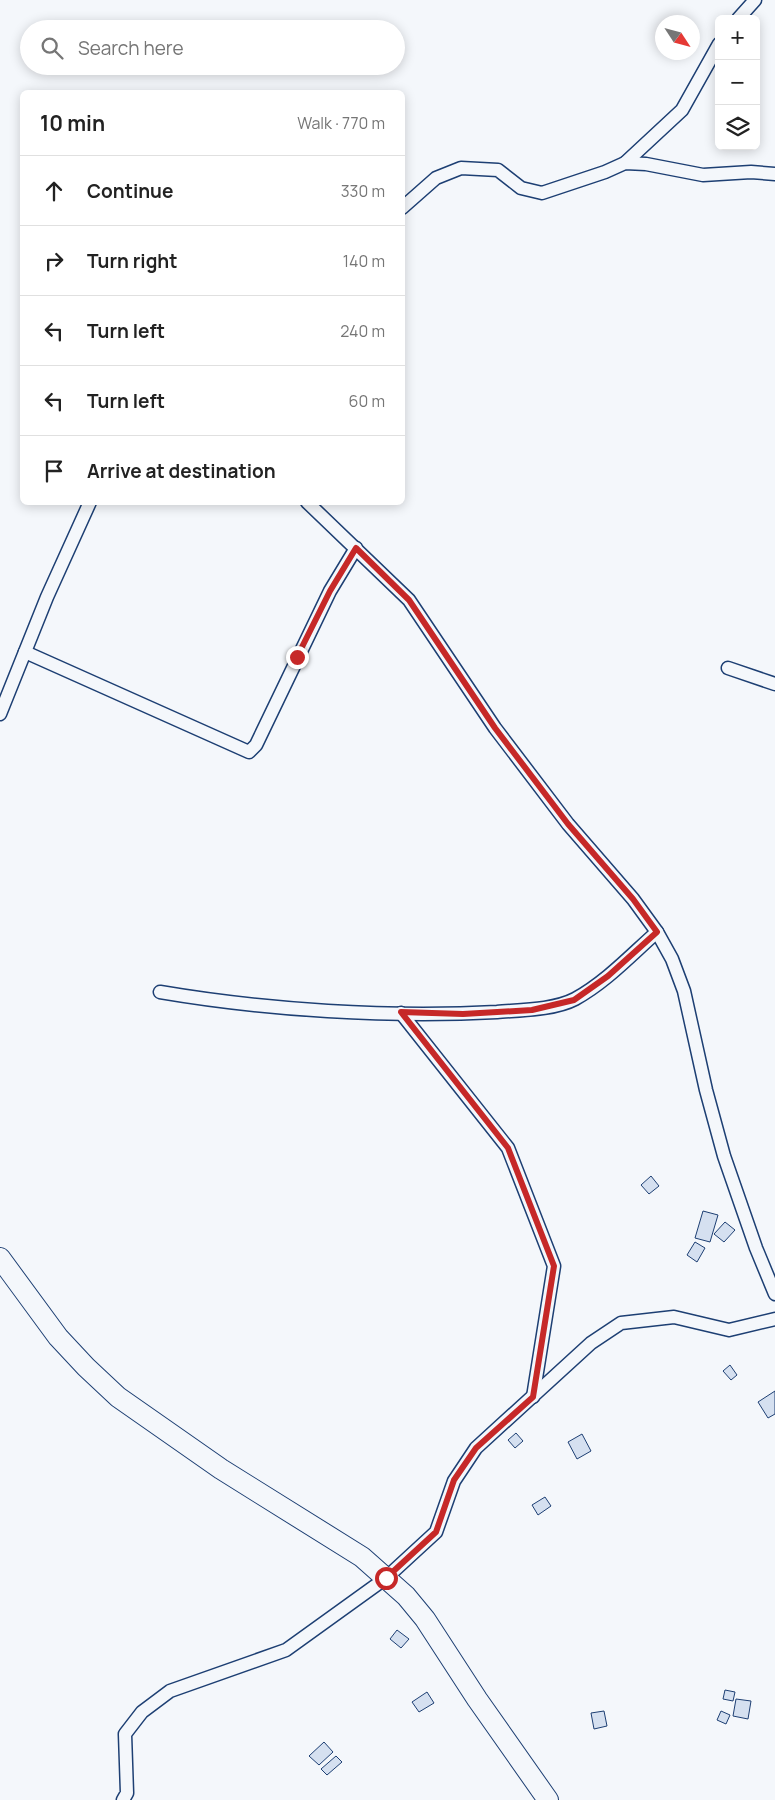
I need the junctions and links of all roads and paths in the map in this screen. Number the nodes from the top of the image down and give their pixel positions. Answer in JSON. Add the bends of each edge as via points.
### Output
{"nodes":[{"id":1,"x":755,"y":0,"type":"edge"},
{"id":2,"x":742,"y":15,"type":"edge"},
{"id":3,"x":715,"y":51,"type":"edge"},
{"id":4,"x":625,"y":163,"type":"junction"},
{"id":5,"x":775,"y":174,"type":"edge"},
{"id":6,"x":405,"y":205,"type":"edge"},
{"id":7,"x":88,"y":505,"type":"edge"},
{"id":8,"x":309,"y":505,"type":"edge"},
{"id":9,"x":356,"y":548,"type":"junction"},
{"id":10,"x":25,"y":652,"type":"junction"},
{"id":11,"x":728,"y":668,"type":"dead end"},
{"id":12,"x":775,"y":684,"type":"edge"},
{"id":13,"x":0,"y":714,"type":"edge"},
{"id":14,"x":657,"y":932,"type":"junction"},
{"id":15,"x":160,"y":992,"type":"dead end"},
{"id":16,"x":401,"y":1012,"type":"junction"},
{"id":17,"x":0,"y":1258,"type":"edge"},
{"id":18,"x":775,"y":1294,"type":"edge"},
{"id":19,"x":775,"y":1319,"type":"edge"},
{"id":20,"x":533,"y":1397,"type":"junction"},
{"id":21,"x":386,"y":1578,"type":"junction"},
{"id":22,"x":123,"y":1800,"type":"edge"},
{"id":23,"x":548,"y":1800,"type":"edge"}],
"edges":[{"from":1,"to":2,"type":"street"},
{"from":3,"to":4,"type":"street","via":[[682,110]]},
{"from":4,"to":5,"type":"street","via":[[703,175]]},
{"from":4,"to":6,"type":"street","via":[[542,193],[521,188],[498,170],[461,168],[436,178]]},
{"from":7,"to":10,"type":"street"},
{"from":8,"to":9,"type":"street"},
{"from":9,"to":10,"type":"street","via":[[330,591],[256,745],[249,752]]},
{"from":9,"to":14,"type":"street","via":[[409,600],[495,728],[568,824]]},
{"from":10,"to":13,"type":"street"},
{"from":11,"to":12,"type":"street"},
{"from":14,"to":16,"type":"street","via":[[608,976],[574,1000],[532,1010],[463,1014]]},
{"from":14,"to":18,"type":"street","via":[[684,991],[724,1156]]},
{"from":15,"to":16,"type":"street","via":[[225,1003]]},
{"from":16,"to":20,"type":"street","via":[[508,1148],[554,1266]]},
{"from":17,"to":21,"type":"main road","via":[[58,1337],[118,1397],[221,1469],[332,1536]]},
{"from":19,"to":20,"type":"street","via":[[729,1330],[674,1317],[622,1323],[591,1342]]},
{"from":20,"to":21,"type":"street","via":[[476,1448],[454,1480],[436,1532]]},
{"from":21,"to":22,"type":"street","via":[[286,1650],[170,1691],[142,1712],[125,1734],[127,1793]]},
{"from":21,"to":23,"type":"main road","via":[[425,1619]]}]}
